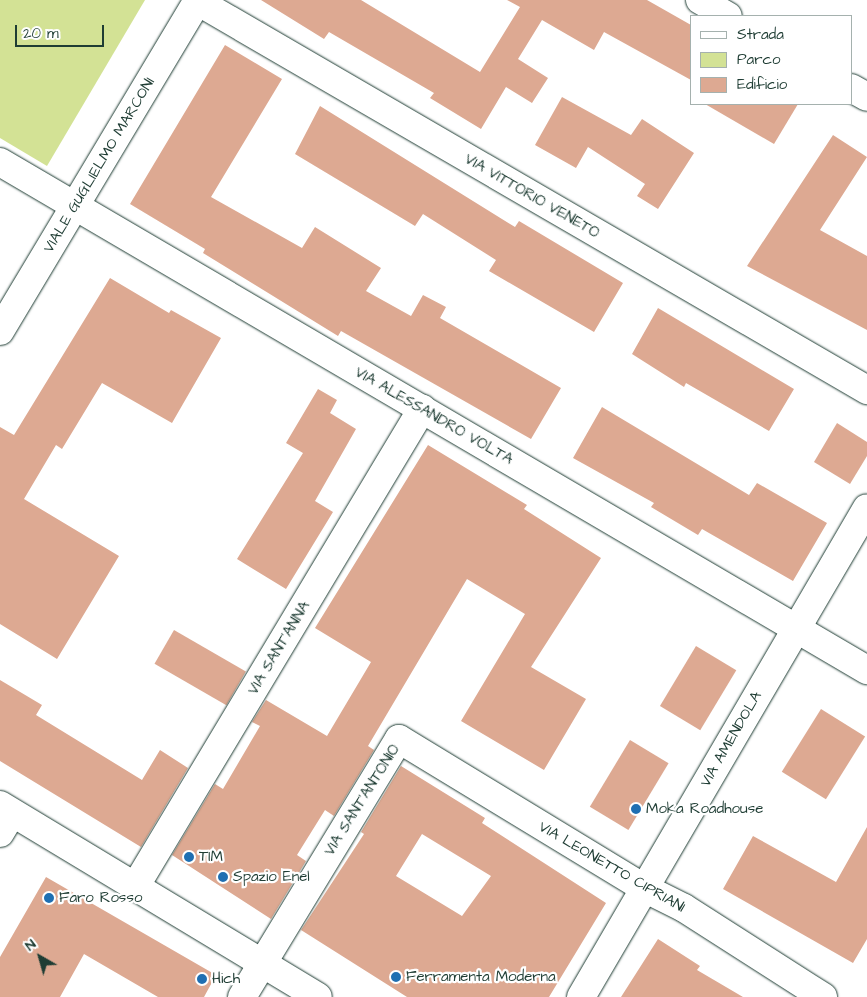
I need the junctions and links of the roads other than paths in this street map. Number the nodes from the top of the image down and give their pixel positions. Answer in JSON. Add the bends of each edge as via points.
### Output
{"nodes":[{"id":1,"x":197,"y":0,"type":"edge"},
{"id":2,"x":700,"y":0,"type":"edge"},
{"id":3,"x":726,"y":15,"type":"edge"},
{"id":4,"x":852,"y":89,"type":"edge"},
{"id":5,"x":867,"y":97,"type":"edge"},
{"id":6,"x":0,"y":162,"type":"edge"},
{"id":7,"x":75,"y":205,"type":"junction"},
{"id":8,"x":0,"y":331,"type":"edge"},
{"id":9,"x":867,"y":390,"type":"edge"},
{"id":10,"x":422,"y":409,"type":"junction"},
{"id":11,"x":867,"y":508,"type":"edge"},
{"id":12,"x":795,"y":627,"type":"junction"},
{"id":13,"x":867,"y":670,"type":"edge"},
{"id":14,"x":399,"y":739,"type":"joint"},
{"id":15,"x":4,"y":817,"type":"edge"},
{"id":16,"x":135,"y":887,"type":"junction"},
{"id":17,"x":646,"y":889,"type":"junction"},
{"id":18,"x":262,"y":963,"type":"junction"},
{"id":19,"x":242,"y":997,"type":"edge"},
{"id":20,"x":318,"y":997,"type":"edge"},
{"id":21,"x":581,"y":997,"type":"edge"},
{"id":22,"x":823,"y":997,"type":"edge"}],
"edges":[{"from":1,"to":7,"type":"street","name":"VIALE GUGLIELMO MARCONI"},
{"from":1,"to":9,"type":"street","name":"VIA VITTORIO VENETO"},
{"from":2,"to":3,"type":"street"},
{"from":4,"to":5,"type":"street"},
{"from":6,"to":7,"type":"street","name":"VIA ALESSANDRO VOLTA"},
{"from":7,"to":8,"type":"street","name":"VIALE GUGLIELMO MARCONI"},
{"from":7,"to":10,"type":"street","name":"VIA ALESSANDRO VOLTA"},
{"from":10,"to":12,"type":"street","name":"VIA ALESSANDRO VOLTA"},
{"from":10,"to":16,"type":"street","name":"VIA SANT'ANNA"},
{"from":11,"to":12,"type":"street","name":"VIA AMENDOLA"},
{"from":12,"to":13,"type":"street","name":"VIA ALESSANDRO VOLTA"},
{"from":12,"to":17,"type":"street","name":"VIA AMENDOLA"},
{"from":14,"to":17,"type":"street","name":"VIA LEONETTO CIPRIANI"},
{"from":14,"to":18,"type":"street","name":"VIA SANT'ANTONIO"},
{"from":15,"to":16,"type":"street"},
{"from":16,"to":18,"type":"street"},
{"from":17,"to":21,"type":"street","name":"VIA AMENDOLA"},
{"from":17,"to":22,"type":"street","name":"VIA LEONETTO CIPRIANI","via":[[684,908]]},
{"from":18,"to":19,"type":"street","name":"VIA SANT'ANTONIO"},
{"from":18,"to":20,"type":"street"}]}
